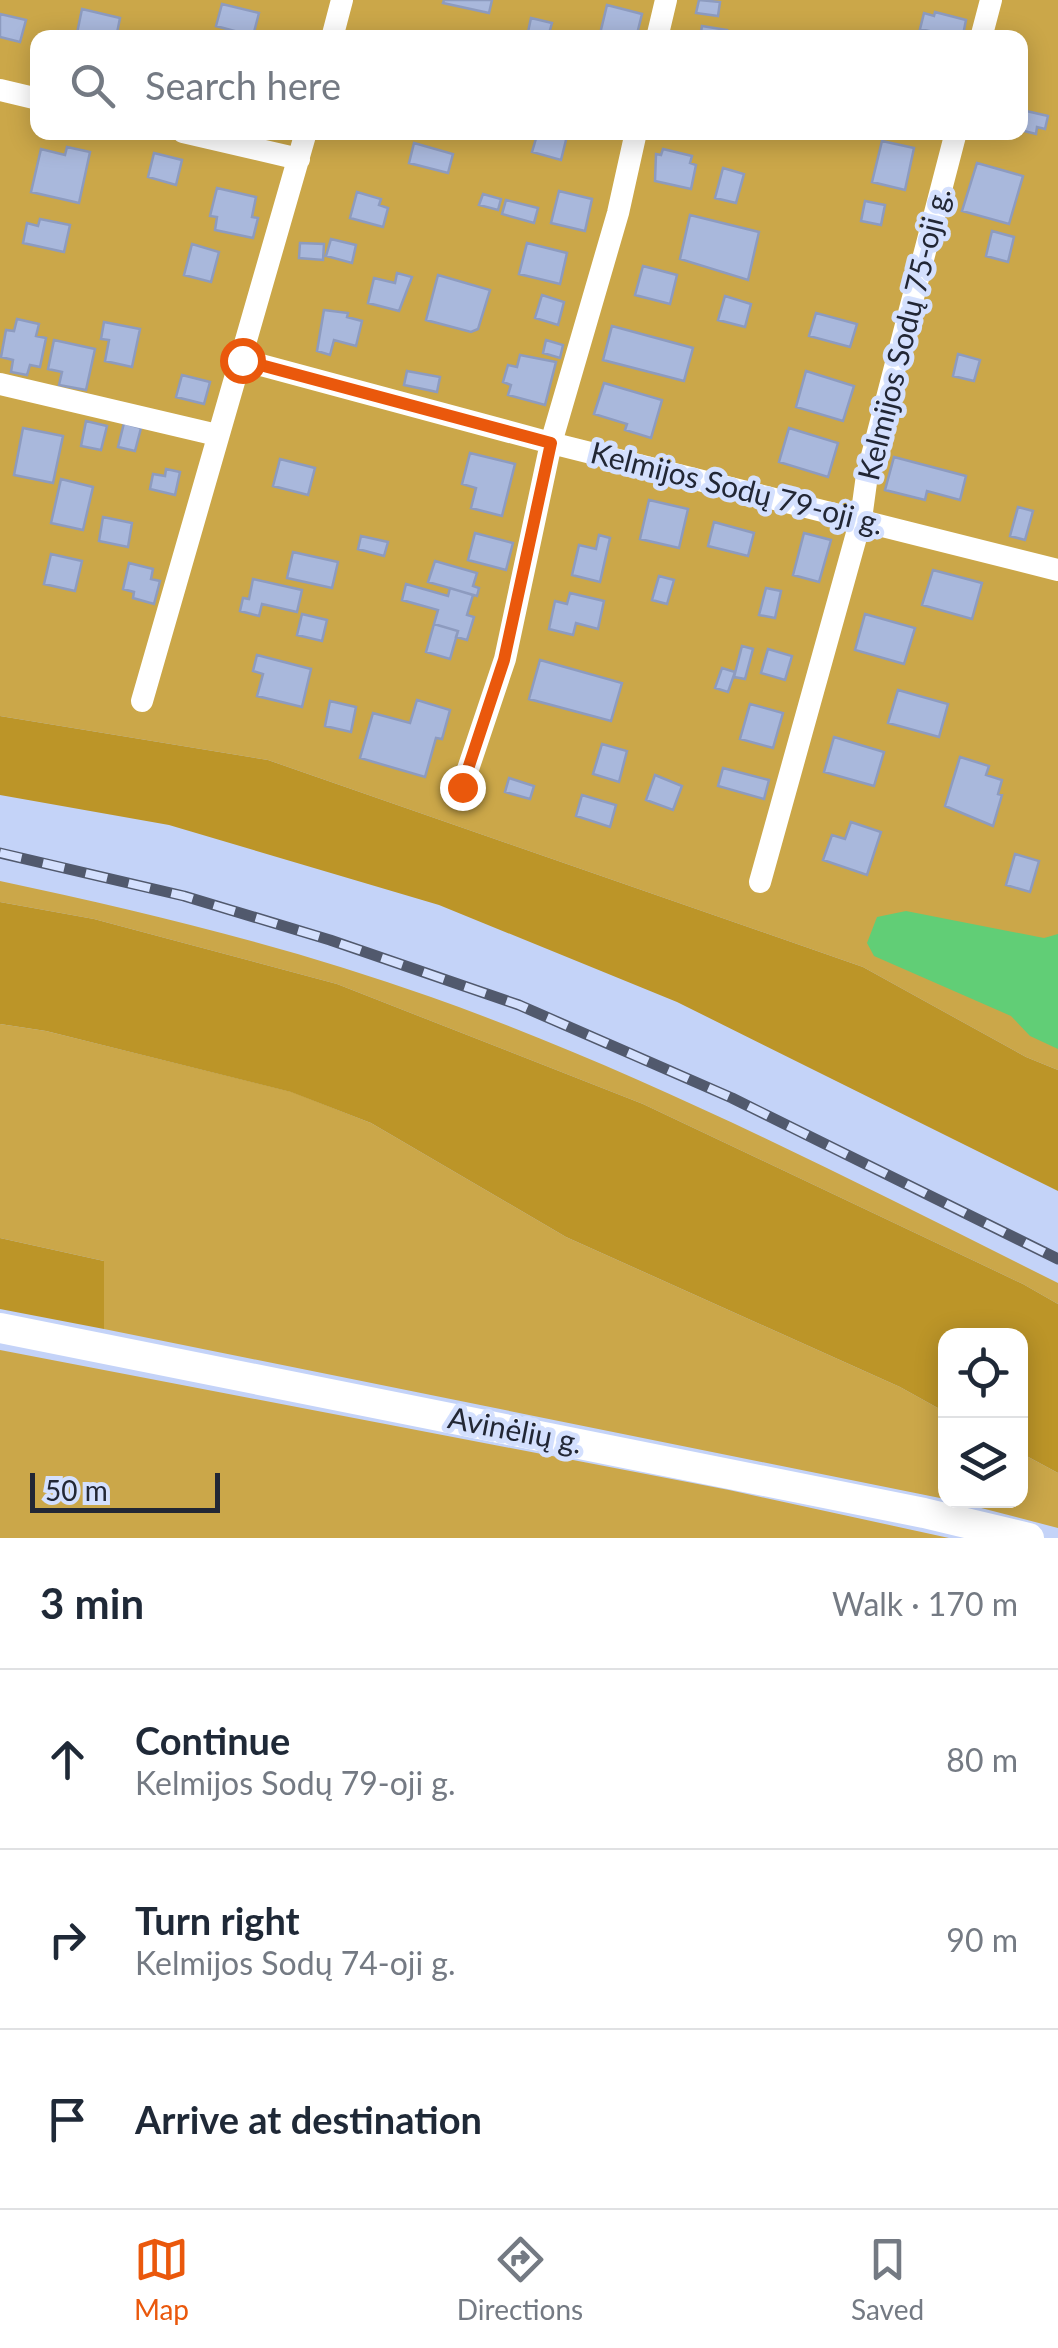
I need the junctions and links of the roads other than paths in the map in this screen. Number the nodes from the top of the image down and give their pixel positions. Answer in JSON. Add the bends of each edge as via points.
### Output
{"nodes":[{"id":1,"x":342,"y":0,"type":"edge"},
{"id":2,"x":666,"y":0,"type":"edge"},
{"id":3,"x":991,"y":0,"type":"edge"},
{"id":4,"x":334,"y":30,"type":"edge"},
{"id":5,"x":660,"y":30,"type":"edge"},
{"id":6,"x":983,"y":30,"type":"edge"},
{"id":7,"x":0,"y":90,"type":"edge"},
{"id":8,"x":30,"y":97,"type":"edge"},
{"id":9,"x":217,"y":140,"type":"edge"},
{"id":10,"x":304,"y":140,"type":"edge"},
{"id":11,"x":634,"y":140,"type":"edge"},
{"id":12,"x":954,"y":140,"type":"edge"},
{"id":13,"x":298,"y":159,"type":"junction"},
{"id":14,"x":242,"y":360,"type":"junction"},
{"id":15,"x":0,"y":384,"type":"edge"},
{"id":16,"x":217,"y":435,"type":"junction"},
{"id":17,"x":551,"y":443,"type":"junction"},
{"id":18,"x":861,"y":519,"type":"junction"},
{"id":19,"x":1058,"y":570,"type":"edge"},
{"id":20,"x":142,"y":701,"type":"dead end"},
{"id":21,"x":462,"y":787,"type":"dead end"},
{"id":22,"x":760,"y":882,"type":"dead end"},
{"id":23,"x":0,"y":1328,"type":"edge"},
{"id":24,"x":1029,"y":1538,"type":"edge"}],
"edges":[{"from":1,"to":4,"type":"street"},
{"from":2,"to":5,"type":"street"},
{"from":3,"to":6,"type":"street"},
{"from":7,"to":8,"type":"street"},
{"from":9,"to":13,"type":"street"},
{"from":10,"to":13,"type":"street"},
{"from":11,"to":17,"type":"street"},
{"from":12,"to":18,"type":"street","name":"Kelmijos Sodų 75-oji g.","via":[[866,475]]},
{"from":13,"to":14,"type":"street"},
{"from":14,"to":16,"type":"street"},
{"from":14,"to":17,"type":"street","name":"Kelmijos Sodų 79-oji g."},
{"from":15,"to":16,"type":"street"},
{"from":16,"to":20,"type":"street"},
{"from":17,"to":18,"type":"street","name":"Kelmijos Sodų 79-oji g."},
{"from":17,"to":21,"type":"street","via":[[504,660]]},
{"from":18,"to":19,"type":"street","name":"Kelmijos Sodų 79-oji g."},
{"from":18,"to":22,"type":"street","name":"Kelmijos Sodų 75-oji g."},
{"from":23,"to":24,"type":"main road","name":"Avinėlių g."}]}
